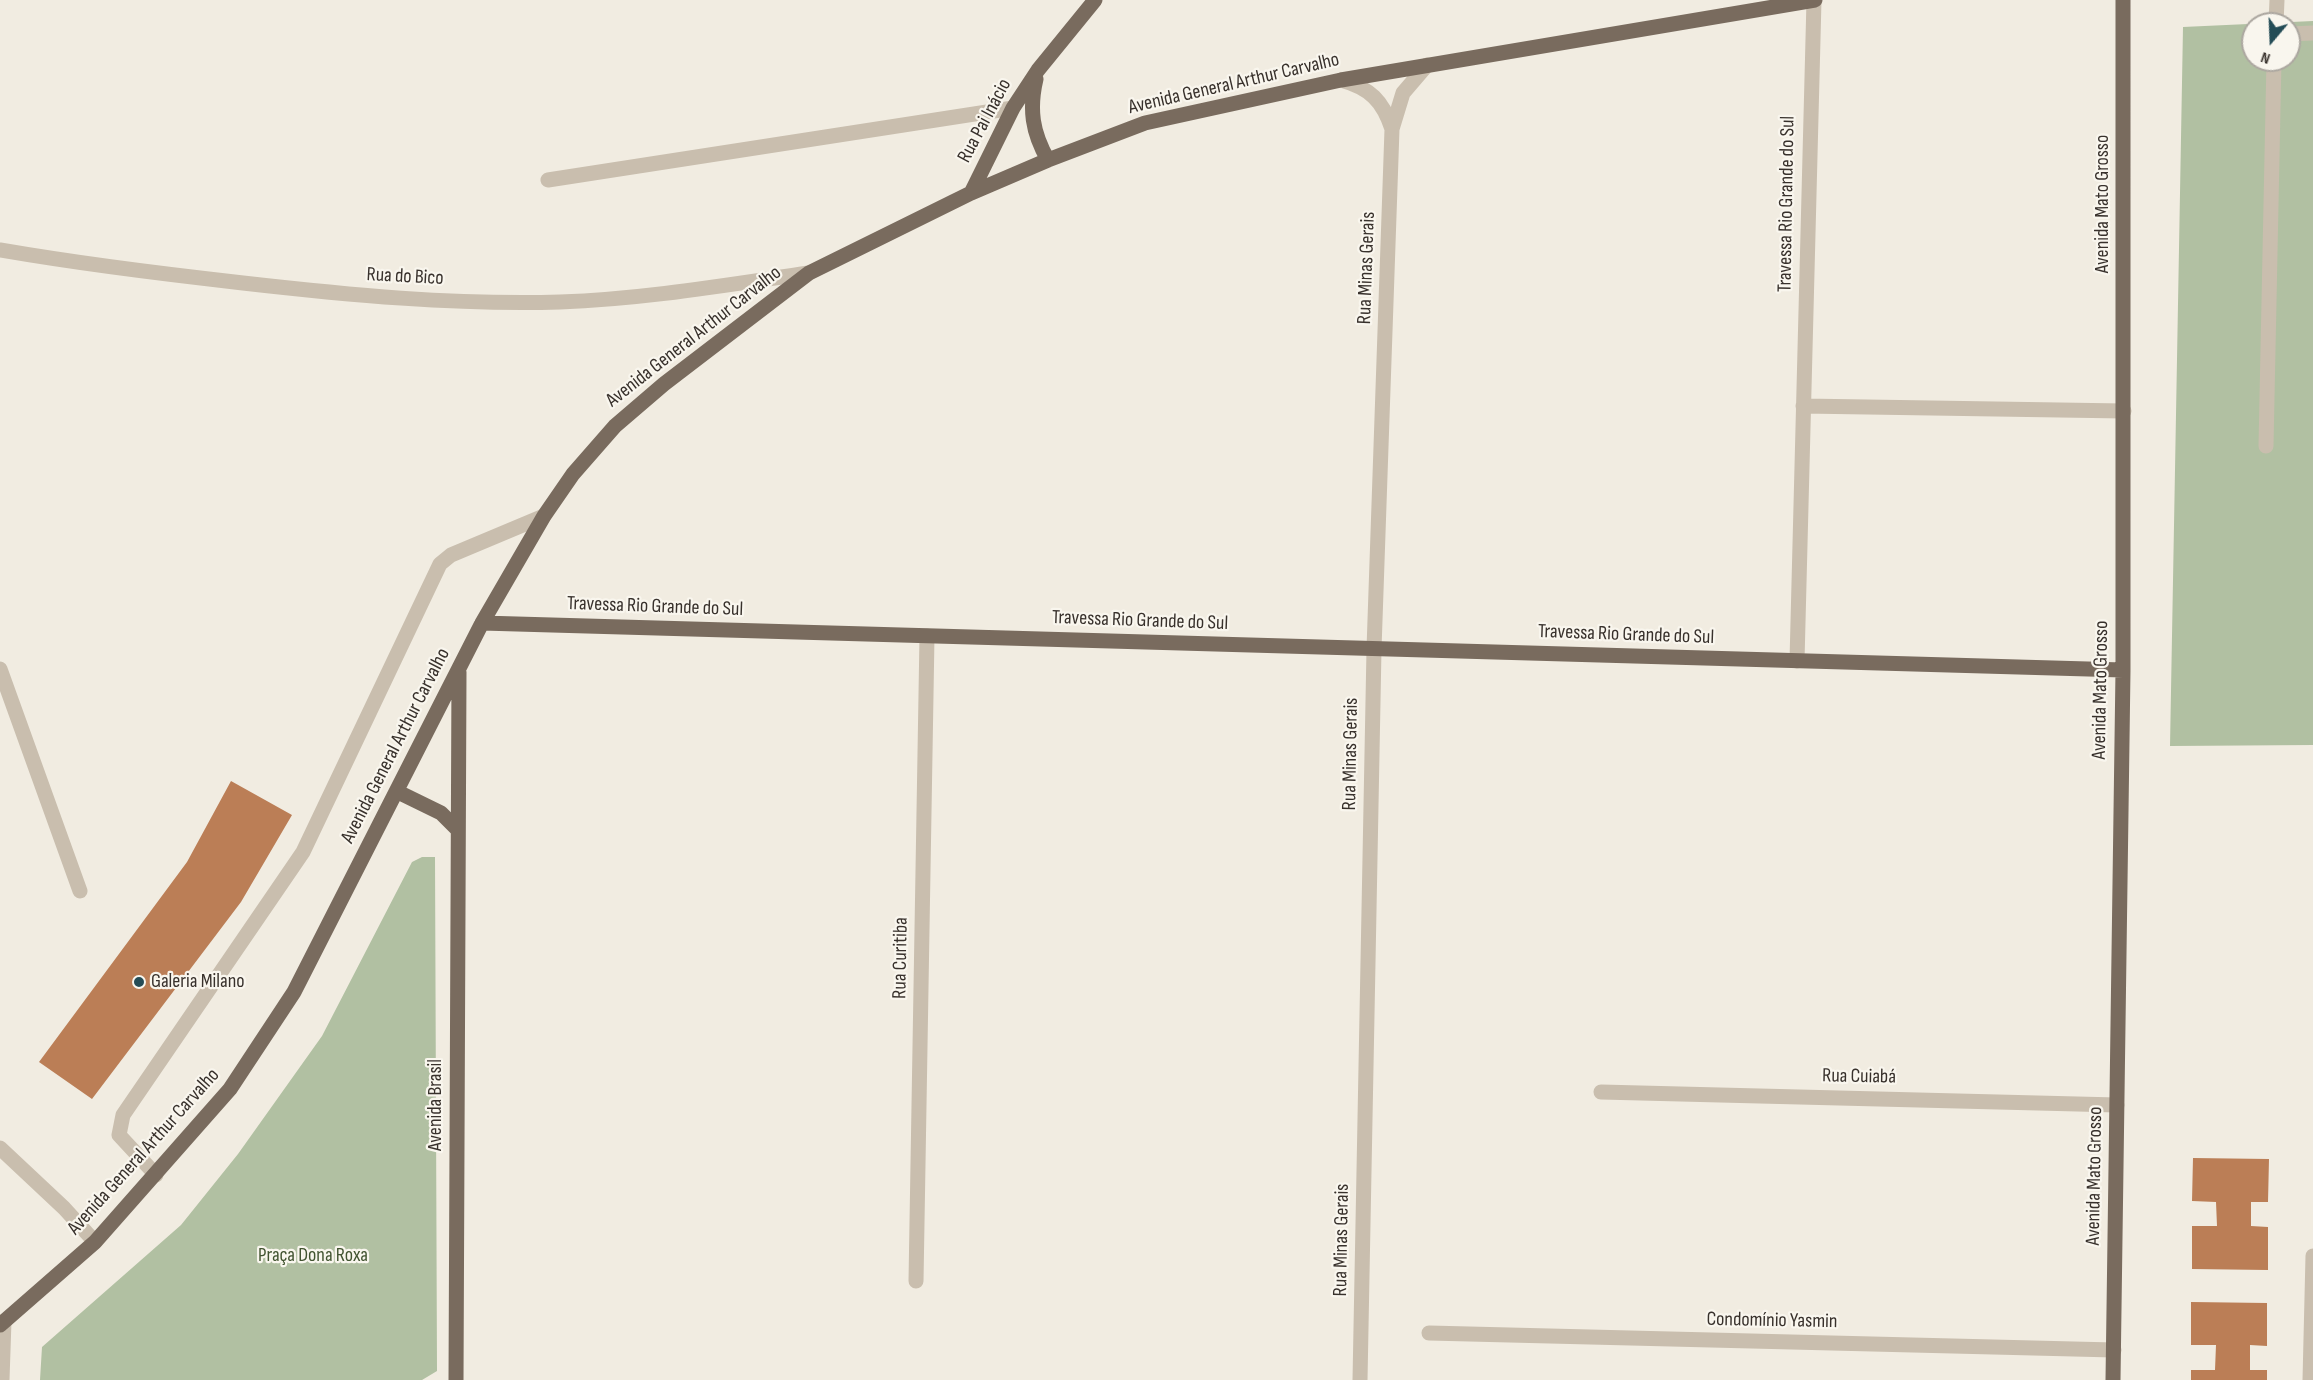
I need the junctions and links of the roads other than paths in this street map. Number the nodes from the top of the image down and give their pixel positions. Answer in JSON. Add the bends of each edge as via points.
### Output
{"nodes":[{"id":1,"x":1095,"y":0,"type":"edge"},
{"id":2,"x":1814,"y":0,"type":"edge"},
{"id":3,"x":2123,"y":0,"type":"edge"},
{"id":4,"x":1426,"y":65,"type":"junction"},
{"id":5,"x":1038,"y":70,"type":"junction"},
{"id":6,"x":2274,"y":72,"type":"edge"},
{"id":7,"x":1341,"y":80,"type":"junction"},
{"id":8,"x":1013,"y":108,"type":"junction"},
{"id":9,"x":1392,"y":129,"type":"junction"},
{"id":10,"x":1048,"y":160,"type":"junction"},
{"id":11,"x":548,"y":180,"type":"dead end"},
{"id":12,"x":971,"y":193,"type":"junction"},
{"id":13,"x":0,"y":250,"type":"edge"},
{"id":14,"x":809,"y":273,"type":"junction"},
{"id":15,"x":1803,"y":406,"type":"junction"},
{"id":16,"x":2124,"y":411,"type":"junction"},
{"id":17,"x":2266,"y":446,"type":"dead end"},
{"id":18,"x":544,"y":516,"type":"junction"},
{"id":19,"x":482,"y":623,"type":"junction"},
{"id":20,"x":927,"y":636,"type":"junction"},
{"id":21,"x":1374,"y":649,"type":"junction"},
{"id":22,"x":1797,"y":661,"type":"junction"},
{"id":23,"x":0,"y":669,"type":"edge"},
{"id":24,"x":459,"y":669,"type":"junction"},
{"id":25,"x":2123,"y":670,"type":"junction"},
{"id":26,"x":398,"y":792,"type":"junction"},
{"id":27,"x":458,"y":830,"type":"junction"},
{"id":28,"x":80,"y":891,"type":"dead end"},
{"id":29,"x":1601,"y":1092,"type":"dead end"},
{"id":30,"x":2117,"y":1105,"type":"junction"},
{"id":31,"x":0,"y":1148,"type":"edge"},
{"id":32,"x":156,"y":1174,"type":"junction"},
{"id":33,"x":95,"y":1242,"type":"junction"},
{"id":34,"x":2313,"y":1256,"type":"edge"},
{"id":35,"x":916,"y":1281,"type":"dead end"},
{"id":36,"x":2,"y":1323,"type":"edge"},
{"id":37,"x":1429,"y":1333,"type":"dead end"},
{"id":38,"x":2114,"y":1350,"type":"junction"},
{"id":39,"x":3,"y":1380,"type":"edge"},
{"id":40,"x":456,"y":1380,"type":"edge"},
{"id":41,"x":1360,"y":1380,"type":"edge"},
{"id":42,"x":2113,"y":1380,"type":"edge"},
{"id":43,"x":2310,"y":1380,"type":"edge"}],
"edges":[{"from":1,"to":5,"type":"main road","name":"Rua Pai Inácio"},
{"from":2,"to":4,"type":"main road","name":"Avenida General Arthur Carvalho"},
{"from":2,"to":15,"type":"street","name":"Travessa Rio Grande do Sul"},
{"from":3,"to":16,"type":"main road","name":"Avenida Mato Grosso"},
{"from":4,"to":7,"type":"main road","name":"Avenida General Arthur Carvalho"},
{"from":4,"to":9,"type":"street","name":"Rua Minas Gerais","via":[[1403,93]]},
{"from":5,"to":8,"type":"main road","name":"Rua Pai Inácio"},
{"from":5,"to":10,"type":"main road","name":"Rua Pai Inácio","via":[[1031,117],[1037,141]]},
{"from":6,"to":17,"type":"street"},
{"from":7,"to":9,"type":"street","name":"Rua Minas Gerais","via":[[1360,85],[1375,96]]},
{"from":7,"to":10,"type":"main road","name":"Avenida General Arthur Carvalho","via":[[1145,123]]},
{"from":8,"to":11,"type":"street"},
{"from":8,"to":12,"type":"main road","name":"Rua Pai Inácio"},
{"from":9,"to":21,"type":"street","name":"Rua Minas Gerais"},
{"from":10,"to":12,"type":"main road","name":"Avenida General Arthur Carvalho"},
{"from":12,"to":14,"type":"main road","name":"Avenida General Arthur Carvalho"},
{"from":13,"to":14,"type":"street","name":"Rua do Bico","via":[[93,266],[327,293],[457,301],[560,302],[649,296]]},
{"from":14,"to":18,"type":"main road","name":"Avenida General Arthur Carvalho","via":[[615,426],[573,474]]},
{"from":15,"to":16,"type":"street"},
{"from":15,"to":22,"type":"street","name":"Travessa Rio Grande do Sul"},
{"from":16,"to":25,"type":"main road","name":"Avenida Mato Grosso"},
{"from":18,"to":19,"type":"main road","name":"Avenida General Arthur Carvalho"},
{"from":18,"to":32,"type":"street","via":[[451,555],[440,564],[303,852],[123,1116],[119,1135]]},
{"from":19,"to":20,"type":"main road","name":"Travessa Rio Grande do Sul"},
{"from":19,"to":24,"type":"main road","name":"Avenida General Arthur Carvalho"},
{"from":20,"to":21,"type":"main road","name":"Travessa Rio Grande do Sul"},
{"from":20,"to":35,"type":"street","name":"Rua Curitiba"},
{"from":21,"to":22,"type":"main road","name":"Travessa Rio Grande do Sul"},
{"from":21,"to":41,"type":"street","name":"Rua Minas Gerais"},
{"from":22,"to":25,"type":"main road","name":"Travessa Rio Grande do Sul"},
{"from":23,"to":28,"type":"street"},
{"from":24,"to":26,"type":"main road","name":"Avenida General Arthur Carvalho"},
{"from":24,"to":27,"type":"main road","name":"Avenida Brasil"},
{"from":25,"to":30,"type":"main road","name":"Avenida Mato Grosso"},
{"from":26,"to":27,"type":"main road","via":[[441,813]]},
{"from":26,"to":32,"type":"main road","name":"Avenida General Arthur Carvalho","via":[[294,992],[230,1089]]},
{"from":27,"to":40,"type":"main road","name":"Avenida Brasil"},
{"from":29,"to":30,"type":"street","name":"Rua Cuiabá"},
{"from":30,"to":38,"type":"main road","name":"Avenida Mato Grosso"},
{"from":31,"to":33,"type":"street"},
{"from":32,"to":33,"type":"main road","name":"Avenida General Arthur Carvalho"},
{"from":33,"to":36,"type":"main road","name":"Avenida General Arthur Carvalho"},
{"from":34,"to":43,"type":"street"},
{"from":36,"to":39,"type":"street"},
{"from":37,"to":38,"type":"street","name":"Condomínio Yasmin"},
{"from":38,"to":42,"type":"main road","name":"Avenida Mato Grosso"}]}
